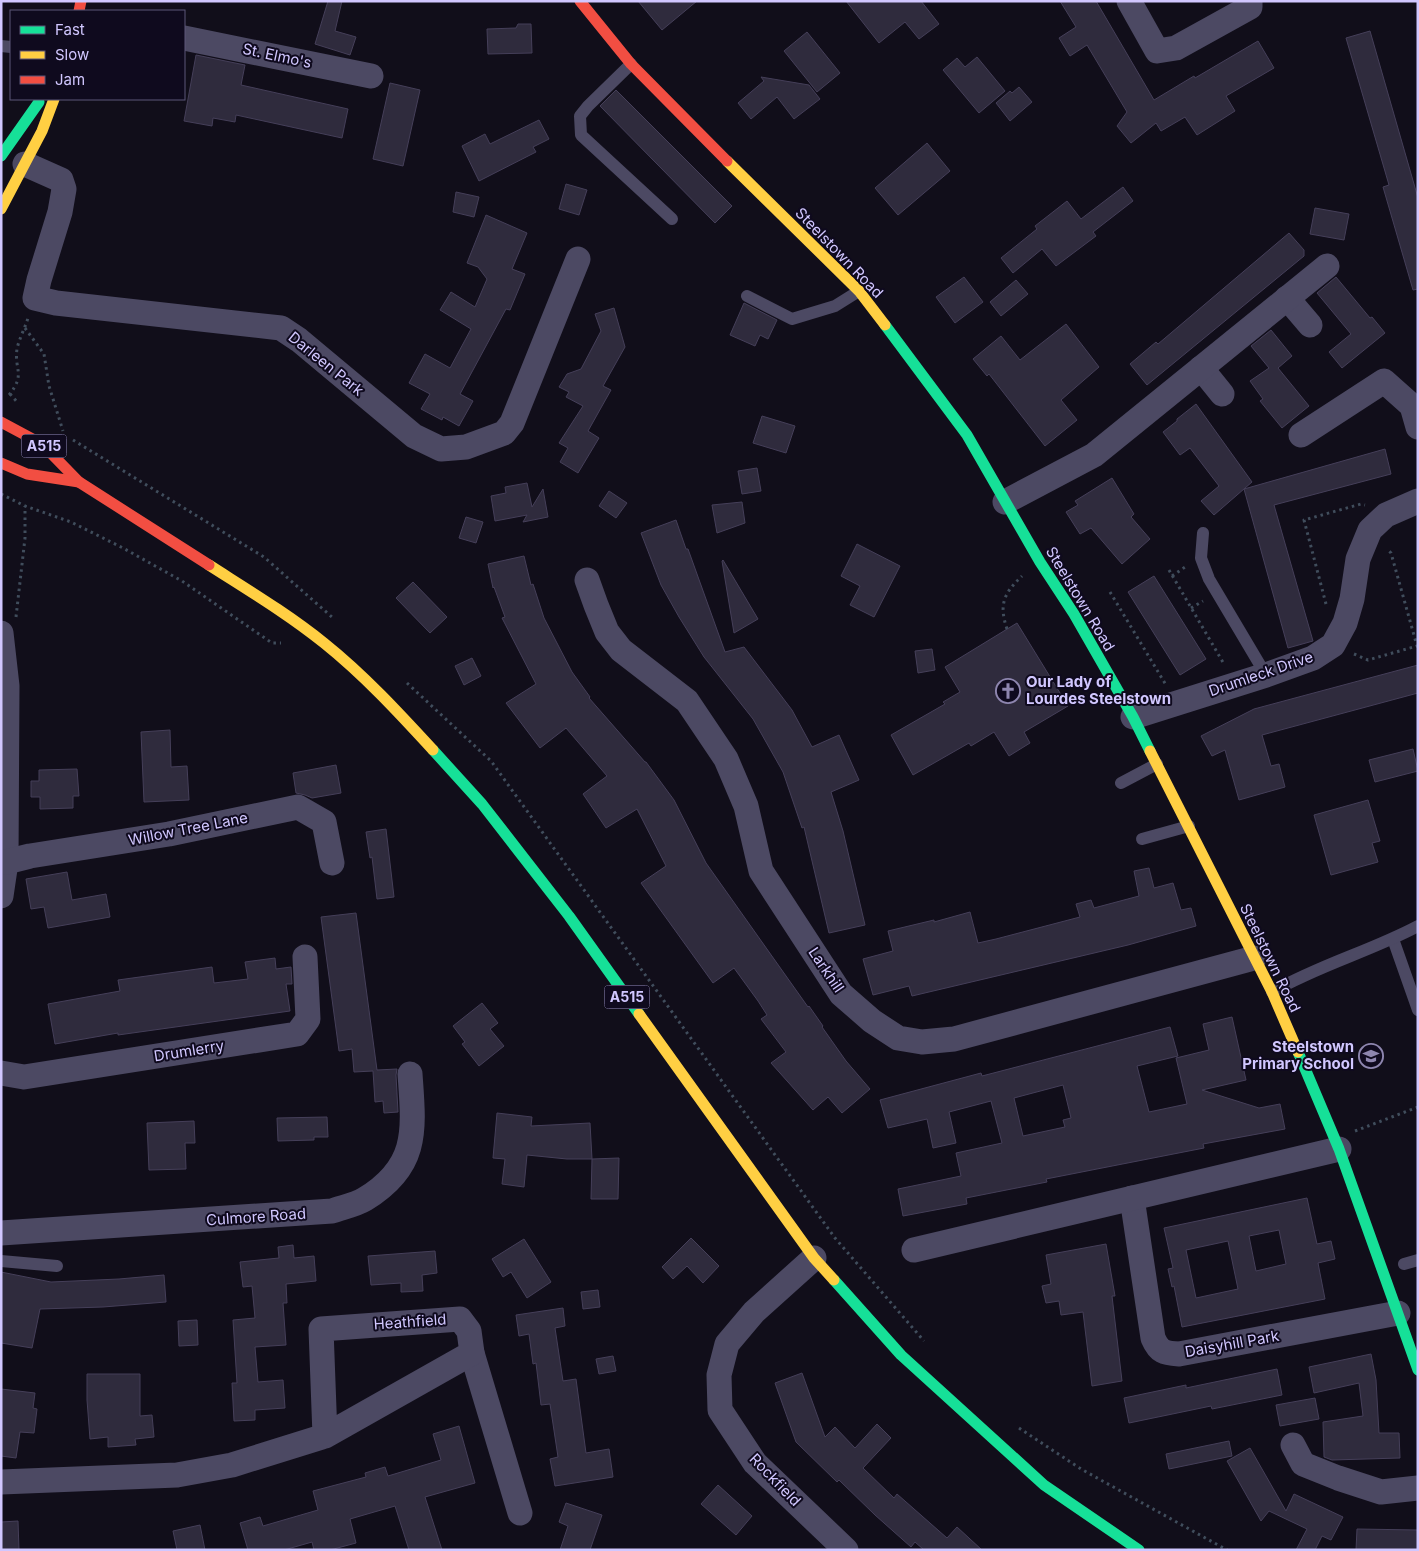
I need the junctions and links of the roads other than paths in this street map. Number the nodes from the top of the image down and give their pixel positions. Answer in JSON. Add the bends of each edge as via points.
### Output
{"nodes":[{"id":1,"x":1129,"y":1,"type":"edge"},
{"id":2,"x":1250,"y":1,"type":"edge"},
{"id":3,"x":587,"y":4,"type":"edge"},
{"id":4,"x":185,"y":38,"type":"edge"},
{"id":5,"x":631,"y":64,"type":"junction"},
{"id":6,"x":371,"y":76,"type":"dead end"},
{"id":7,"x":41,"y":100,"type":"edge"},
{"id":8,"x":54,"y":100,"type":"edge"},
{"id":9,"x":1,"y":156,"type":"edge"},
{"id":10,"x":25,"y":164,"type":"junction"},
{"id":11,"x":1,"y":209,"type":"edge"},
{"id":12,"x":672,"y":219,"type":"dead end"},
{"id":13,"x":578,"y":259,"type":"dead end"},
{"id":14,"x":1326,"y":266,"type":"dead end"},
{"id":15,"x":859,"y":292,"type":"junction"},
{"id":16,"x":747,"y":296,"type":"dead end"},
{"id":17,"x":1287,"y":298,"type":"junction"},
{"id":18,"x":1310,"y":326,"type":"dead end"},
{"id":19,"x":1201,"y":368,"type":"junction"},
{"id":20,"x":1222,"y":394,"type":"dead end"},
{"id":21,"x":1,"y":422,"type":"edge"},
{"id":22,"x":1418,"y":427,"type":"edge"},
{"id":23,"x":1302,"y":435,"type":"dead end"},
{"id":24,"x":1,"y":463,"type":"edge"},
{"id":25,"x":79,"y":482,"type":"junction"},
{"id":26,"x":1418,"y":501,"type":"edge"},
{"id":27,"x":1005,"y":502,"type":"junction"},
{"id":28,"x":1204,"y":533,"type":"dead end"},
{"id":29,"x":588,"y":580,"type":"dead end"},
{"id":30,"x":8,"y":629,"type":"edge"},
{"id":31,"x":1266,"y":674,"type":"junction"},
{"id":32,"x":1133,"y":717,"type":"junction"},
{"id":33,"x":1157,"y":764,"type":"junction"},
{"id":34,"x":1121,"y":783,"type":"dead end"},
{"id":35,"x":1189,"y":826,"type":"junction"},
{"id":36,"x":1142,"y":839,"type":"dead end"},
{"id":37,"x":6,"y":862,"type":"junction"},
{"id":38,"x":332,"y":863,"type":"dead end"},
{"id":39,"x":1,"y":896,"type":"edge"},
{"id":40,"x":1418,"y":926,"type":"edge"},
{"id":41,"x":1393,"y":939,"type":"junction"},
{"id":42,"x":305,"y":957,"type":"dead end"},
{"id":43,"x":1254,"y":958,"type":"junction"},
{"id":44,"x":1272,"y":992,"type":"junction"},
{"id":45,"x":1418,"y":1010,"type":"edge"},
{"id":46,"x":1,"y":1073,"type":"edge"},
{"id":47,"x":410,"y":1074,"type":"dead end"},
{"id":48,"x":1336,"y":1144,"type":"junction"},
{"id":49,"x":1132,"y":1198,"type":"junction"},
{"id":50,"x":1,"y":1233,"type":"edge"},
{"id":51,"x":914,"y":1250,"type":"dead end"},
{"id":52,"x":814,"y":1258,"type":"junction"},
{"id":53,"x":1418,"y":1260,"type":"edge"},
{"id":54,"x":1,"y":1261,"type":"edge"},
{"id":55,"x":1404,"y":1264,"type":"dead end"},
{"id":56,"x":57,"y":1266,"type":"dead end"},
{"id":57,"x":1398,"y":1313,"type":"junction"},
{"id":58,"x":472,"y":1353,"type":"junction"},
{"id":59,"x":1418,"y":1370,"type":"edge"},
{"id":60,"x":325,"y":1436,"type":"junction"},
{"id":61,"x":1293,"y":1445,"type":"dead end"},
{"id":62,"x":1,"y":1482,"type":"edge"},
{"id":63,"x":1418,"y":1488,"type":"edge"},
{"id":64,"x":520,"y":1513,"type":"dead end"},
{"id":65,"x":846,"y":1550,"type":"edge"},
{"id":66,"x":1139,"y":1550,"type":"edge"}],
"edges":[{"from":1,"to":2,"type":"street","via":[[1157,51],[1176,48],[1250,7]]},
{"from":3,"to":5,"type":"main road","name":"Steelstown Road"},
{"from":4,"to":6,"type":"street","name":"St. Elmo's"},
{"from":5,"to":12,"type":"lane","via":[[580,116],[581,135]]},
{"from":5,"to":15,"type":"main road","name":"Steelstown Road"},
{"from":7,"to":9,"type":"main road"},
{"from":8,"to":10,"type":"main road"},
{"from":10,"to":11,"type":"main road"},
{"from":10,"to":13,"type":"street","name":"Darleen Park","via":[[60,180],[64,189],[35,298],[281,328],[414,436],[441,449],[466,447],[504,433],[512,423]]},
{"from":14,"to":17,"type":"street"},
{"from":15,"to":16,"type":"lane","via":[[835,306],[792,320]]},
{"from":15,"to":27,"type":"main road","name":"Steelstown Road","via":[[967,436]]},
{"from":17,"to":18,"type":"street"},
{"from":17,"to":19,"type":"street"},
{"from":19,"to":20,"type":"street"},
{"from":19,"to":27,"type":"street","via":[[1094,455]]},
{"from":21,"to":25,"type":"main road","number":"A515","via":[[42,444]]},
{"from":22,"to":23,"type":"street","via":[[1412,406],[1384,381]]},
{"from":24,"to":25,"type":"main road","number":"A515","via":[[27,474]]},
{"from":25,"to":52,"type":"main road","number":"A515","via":[[264,600],[324,643],[388,701],[482,804],[569,916]]},
{"from":26,"to":31,"type":"street","name":"Drumleck Drive","via":[[1386,515],[1370,530],[1358,559],[1345,623],[1333,645],[1313,658]]},
{"from":27,"to":32,"type":"main road","name":"Steelstown Road"},
{"from":28,"to":31,"type":"lane","via":[[1201,558],[1209,579]]},
{"from":29,"to":43,"type":"street","name":"Larkhill","via":[[608,632],[617,644],[687,701],[726,759],[746,806],[761,871],[841,994],[898,1038],[922,1042],[954,1039]]},
{"from":30,"to":37,"type":"street"},
{"from":31,"to":32,"type":"street","name":"Drumleck Drive"},
{"from":32,"to":33,"type":"main road","name":"Steelstown Road"},
{"from":33,"to":34,"type":"lane"},
{"from":33,"to":35,"type":"main road","name":"Steelstown Road"},
{"from":35,"to":36,"type":"lane"},
{"from":35,"to":43,"type":"main road","name":"Steelstown Road"},
{"from":37,"to":38,"type":"street","name":"Willow Tree Lane","via":[[169,834],[298,807],[324,822]]},
{"from":37,"to":39,"type":"street"},
{"from":40,"to":41,"type":"lane"},
{"from":41,"to":44,"type":"lane","via":[[1293,980]]},
{"from":41,"to":45,"type":"lane"},
{"from":42,"to":46,"type":"street","name":"Drumlerry","via":[[308,1019],[297,1034],[24,1077]]},
{"from":43,"to":44,"type":"main road","name":"Steelstown Road"},
{"from":44,"to":48,"type":"main road","name":"Steelstown Road"},
{"from":47,"to":50,"type":"street","name":"Culmore Road","via":[[412,1138],[405,1161],[388,1182],[364,1200],[332,1211]]},
{"from":48,"to":49,"type":"street"},
{"from":48,"to":57,"type":"main road","name":"Steelstown Road"},
{"from":49,"to":51,"type":"street"},
{"from":49,"to":57,"type":"street","name":"Daisyhill Park","via":[[1153,1338],[1157,1347],[1166,1354]]},
{"from":52,"to":65,"type":"street","name":"Rockfield","via":[[754,1312],[727,1344],[719,1375],[720,1410],[755,1463]]},
{"from":52,"to":66,"type":"main road","number":"A515","via":[[901,1355],[1037,1478]]},
{"from":53,"to":55,"type":"lane"},
{"from":54,"to":56,"type":"lane"},
{"from":57,"to":59,"type":"main road","name":"Steelstown Road"},
{"from":58,"to":60,"type":"street"},
{"from":58,"to":60,"type":"street","name":"Heathfield","via":[[469,1331],[460,1319],[321,1329]]},
{"from":58,"to":64,"type":"street"},
{"from":60,"to":62,"type":"street","via":[[232,1465],[177,1475]]},
{"from":61,"to":63,"type":"street","via":[[1303,1464],[1338,1478],[1381,1492]]}]}
